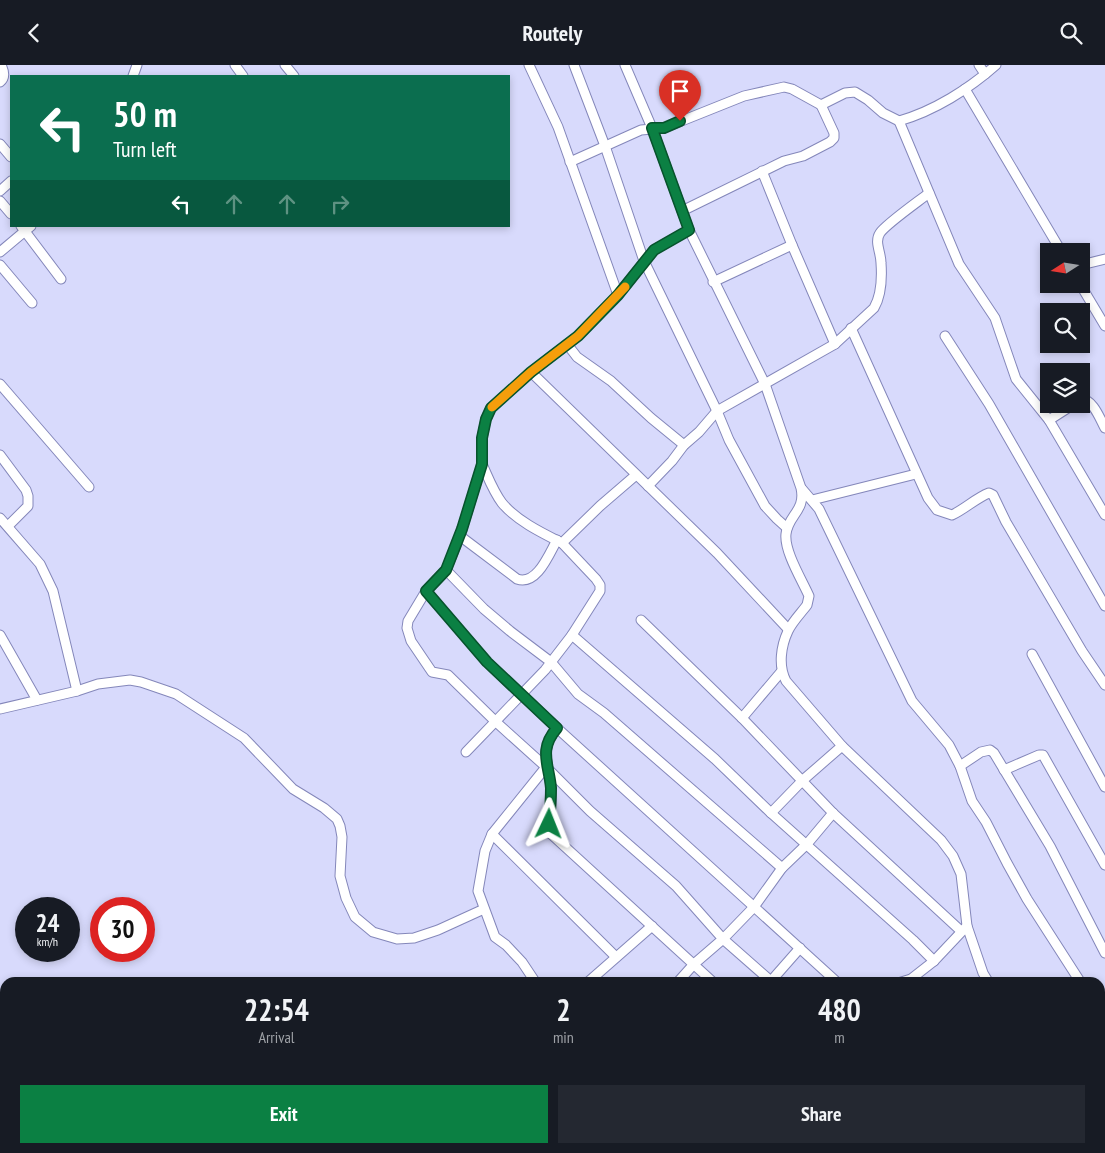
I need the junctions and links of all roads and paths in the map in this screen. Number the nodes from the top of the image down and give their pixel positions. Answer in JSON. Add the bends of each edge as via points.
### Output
{"nodes":[{"id":1,"x":2,"y":65,"type":"edge"},
{"id":2,"x":285,"y":65,"type":"edge"},
{"id":3,"x":529,"y":65,"type":"edge"},
{"id":4,"x":574,"y":65,"type":"edge"},
{"id":5,"x":625,"y":65,"type":"edge"},
{"id":6,"x":979,"y":65,"type":"edge"},
{"id":7,"x":996,"y":65,"type":"edge"},
{"id":8,"x":985,"y":74,"type":"junction"},
{"id":9,"x":293,"y":75,"type":"edge"},
{"id":10,"x":0,"y":82,"type":"edge"},
{"id":11,"x":965,"y":89,"type":"junction"},
{"id":12,"x":821,"y":105,"type":"junction"},
{"id":13,"x":899,"y":121,"type":"junction"},
{"id":14,"x":652,"y":128,"type":"junction"},
{"id":15,"x":0,"y":144,"type":"edge"},
{"id":16,"x":605,"y":146,"type":"junction"},
{"id":17,"x":10,"y":156,"type":"edge"},
{"id":18,"x":570,"y":162,"type":"junction"},
{"id":19,"x":762,"y":171,"type":"junction"},
{"id":20,"x":10,"y":182,"type":"edge"},
{"id":21,"x":0,"y":191,"type":"edge"},
{"id":22,"x":928,"y":193,"type":"junction"},
{"id":23,"x":0,"y":201,"type":"edge"},
{"id":24,"x":682,"y":211,"type":"junction"},
{"id":25,"x":10,"y":213,"type":"edge"},
{"id":26,"x":26,"y":228,"type":"edge"},
{"id":27,"x":689,"y":230,"type":"junction"},
{"id":28,"x":1056,"y":243,"type":"edge"},
{"id":29,"x":792,"y":245,"type":"junction"},
{"id":30,"x":0,"y":252,"type":"edge"},
{"id":31,"x":1105,"y":259,"type":"edge"},
{"id":32,"x":644,"y":261,"type":"junction"},
{"id":33,"x":1090,"y":263,"type":"edge"},
{"id":34,"x":0,"y":265,"type":"edge"},
{"id":35,"x":61,"y":279,"type":"dead end"},
{"id":36,"x":714,"y":282,"type":"junction"},
{"id":37,"x":1085,"y":293,"type":"edge"},
{"id":38,"x":618,"y":295,"type":"junction"},
{"id":39,"x":32,"y":303,"type":"dead end"},
{"id":40,"x":1105,"y":325,"type":"edge"},
{"id":41,"x":851,"y":329,"type":"junction"},
{"id":42,"x":945,"y":335,"type":"dead end"},
{"id":43,"x":567,"y":344,"type":"junction"},
{"id":44,"x":835,"y":345,"type":"junction"},
{"id":45,"x":531,"y":372,"type":"junction"},
{"id":46,"x":0,"y":384,"type":"edge"},
{"id":47,"x":765,"y":384,"type":"junction"},
{"id":48,"x":1090,"y":401,"type":"edge"},
{"id":49,"x":717,"y":411,"type":"junction"},
{"id":50,"x":1060,"y":413,"type":"edge"},
{"id":51,"x":1049,"y":420,"type":"junction"},
{"id":52,"x":1105,"y":428,"type":"edge"},
{"id":53,"x":684,"y":445,"type":"junction"},
{"id":54,"x":0,"y":455,"type":"edge"},
{"id":55,"x":482,"y":464,"type":"junction"},
{"id":56,"x":916,"y":473,"type":"junction"},
{"id":57,"x":636,"y":475,"type":"junction"},
{"id":58,"x":648,"y":486,"type":"junction"},
{"id":59,"x":88,"y":487,"type":"dead end"},
{"id":60,"x":801,"y":488,"type":"junction"},
{"id":61,"x":812,"y":500,"type":"junction"},
{"id":62,"x":1105,"y":515,"type":"edge"},
{"id":63,"x":0,"y":517,"type":"edge"},
{"id":64,"x":8,"y":526,"type":"junction"},
{"id":65,"x":787,"y":528,"type":"junction"},
{"id":66,"x":460,"y":536,"type":"junction"},
{"id":67,"x":559,"y":541,"type":"junction"},
{"id":68,"x":446,"y":570,"type":"junction"},
{"id":69,"x":426,"y":591,"type":"junction"},
{"id":70,"x":1105,"y":606,"type":"edge"},
{"id":71,"x":641,"y":620,"type":"dead end"},
{"id":72,"x":788,"y":629,"type":"junction"},
{"id":73,"x":0,"y":635,"type":"edge"},
{"id":74,"x":572,"y":635,"type":"junction"},
{"id":75,"x":1032,"y":655,"type":"dead end"},
{"id":76,"x":551,"y":662,"type":"junction"},
{"id":77,"x":781,"y":672,"type":"junction"},
{"id":78,"x":1105,"y":685,"type":"edge"},
{"id":79,"x":77,"y":691,"type":"junction"},
{"id":80,"x":522,"y":695,"type":"junction"},
{"id":81,"x":37,"y":700,"type":"junction"},
{"id":82,"x":0,"y":709,"type":"edge"},
{"id":83,"x":742,"y":718,"type":"junction"},
{"id":84,"x":496,"y":722,"type":"junction"},
{"id":85,"x":557,"y":728,"type":"junction"},
{"id":86,"x":842,"y":746,"type":"junction"},
{"id":87,"x":466,"y":752,"type":"dead end"},
{"id":88,"x":960,"y":766,"type":"junction"},
{"id":89,"x":546,"y":767,"type":"junction"},
{"id":90,"x":1004,"y":770,"type":"junction"},
{"id":91,"x":803,"y":780,"type":"junction"},
{"id":92,"x":1105,"y":787,"type":"edge"},
{"id":93,"x":771,"y":813,"type":"junction"},
{"id":94,"x":833,"y":813,"type":"junction"},
{"id":95,"x":492,"y":834,"type":"junction"},
{"id":96,"x":807,"y":844,"type":"junction"},
{"id":97,"x":1105,"y":865,"type":"edge"},
{"id":98,"x":782,"y":868,"type":"junction"},
{"id":99,"x":754,"y":907,"type":"junction"},
{"id":100,"x":484,"y":909,"type":"junction"},
{"id":101,"x":652,"y":926,"type":"junction"},
{"id":102,"x":964,"y":929,"type":"junction"},
{"id":103,"x":723,"y":939,"type":"junction"},
{"id":104,"x":800,"y":948,"type":"junction"},
{"id":105,"x":1105,"y":953,"type":"edge"},
{"id":106,"x":616,"y":957,"type":"junction"},
{"id":107,"x":934,"y":961,"type":"junction"},
{"id":108,"x":694,"y":964,"type":"junction"},
{"id":109,"x":532,"y":977,"type":"edge"},
{"id":110,"x":594,"y":977,"type":"edge"},
{"id":111,"x":682,"y":977,"type":"edge"},
{"id":112,"x":708,"y":977,"type":"edge"},
{"id":113,"x":766,"y":977,"type":"edge"},
{"id":114,"x":776,"y":977,"type":"edge"},
{"id":115,"x":831,"y":977,"type":"edge"},
{"id":116,"x":913,"y":977,"type":"edge"},
{"id":117,"x":985,"y":977,"type":"edge"},
{"id":118,"x":1076,"y":977,"type":"edge"}],
"edges":[{"from":1,"to":10,"type":"street","via":[[4,75]]},
{"from":2,"to":9,"type":"street"},
{"from":3,"to":18,"type":"street","via":[[558,127]]},
{"from":4,"to":16,"type":"street"},
{"from":5,"to":14,"type":"street"},
{"from":6,"to":8,"type":"street"},
{"from":7,"to":8,"type":"street"},
{"from":8,"to":11,"type":"street"},
{"from":11,"to":13,"type":"street","via":[[916,116]]},
{"from":11,"to":28,"type":"street"},
{"from":12,"to":13,"type":"street","via":[[845,93],[855,92]]},
{"from":12,"to":14,"type":"street","via":[[784,87],[744,96],[664,128]]},
{"from":12,"to":19,"type":"street","via":[[834,138],[803,156]]},
{"from":13,"to":22,"type":"street"},
{"from":14,"to":16,"type":"street","via":[[641,129]]},
{"from":14,"to":24,"type":"street"},
{"from":15,"to":17,"type":"street"},
{"from":16,"to":18,"type":"street"},
{"from":16,"to":32,"type":"street"},
{"from":18,"to":38,"type":"street"},
{"from":19,"to":24,"type":"street"},
{"from":19,"to":29,"type":"street"},
{"from":20,"to":21,"type":"street"},
{"from":22,"to":41,"type":"street","via":[[881,232],[878,301]]},
{"from":22,"to":51,"type":"street","via":[[959,264],[994,318],[1016,379]]},
{"from":23,"to":25,"type":"street"},
{"from":24,"to":27,"type":"street"},
{"from":26,"to":30,"type":"street"},
{"from":26,"to":35,"type":"street"},
{"from":27,"to":32,"type":"street","via":[[654,250]]},
{"from":27,"to":36,"type":"street"},
{"from":29,"to":36,"type":"street"},
{"from":29,"to":44,"type":"street"},
{"from":31,"to":33,"type":"street"},
{"from":32,"to":38,"type":"street"},
{"from":32,"to":49,"type":"street"},
{"from":34,"to":39,"type":"street"},
{"from":36,"to":47,"type":"street"},
{"from":37,"to":40,"type":"street"},
{"from":38,"to":43,"type":"street"},
{"from":41,"to":44,"type":"street"},
{"from":41,"to":56,"type":"street"},
{"from":42,"to":70,"type":"street","via":[[989,404]]},
{"from":43,"to":45,"type":"street"},
{"from":43,"to":53,"type":"street","via":[[578,357]]},
{"from":44,"to":47,"type":"street"},
{"from":45,"to":55,"type":"street","via":[[491,408],[482,438]]},
{"from":45,"to":57,"type":"street"},
{"from":46,"to":59,"type":"street"},
{"from":47,"to":49,"type":"street"},
{"from":47,"to":60,"type":"street"},
{"from":48,"to":52,"type":"street"},
{"from":49,"to":53,"type":"street"},
{"from":49,"to":65,"type":"street","via":[[729,440],[766,506]]},
{"from":50,"to":51,"type":"street"},
{"from":51,"to":62,"type":"street"},
{"from":53,"to":58,"type":"street"},
{"from":54,"to":64,"type":"street","via":[[28,496],[28,506]]},
{"from":55,"to":66,"type":"street"},
{"from":55,"to":67,"type":"street","via":[[507,508]]},
{"from":56,"to":61,"type":"street"},
{"from":56,"to":78,"type":"street","via":[[937,510],[952,515],[984,495],[993,495],[1082,651]]},
{"from":57,"to":58,"type":"street"},
{"from":57,"to":67,"type":"street"},
{"from":58,"to":72,"type":"street"},
{"from":60,"to":61,"type":"street"},
{"from":60,"to":65,"type":"street","via":[[802,503]]},
{"from":61,"to":88,"type":"street","via":[[912,701],[949,745]]},
{"from":63,"to":64,"type":"street"},
{"from":64,"to":79,"type":"street","via":[[40,564],[53,591]]},
{"from":65,"to":72,"type":"street","via":[[787,547],[809,596],[808,605]]},
{"from":66,"to":67,"type":"street","via":[[523,581],[536,574]]},
{"from":66,"to":68,"type":"street"},
{"from":67,"to":74,"type":"street","via":[[602,588]]},
{"from":68,"to":69,"type":"street"},
{"from":68,"to":76,"type":"street","via":[[484,609]]},
{"from":69,"to":80,"type":"street","via":[[487,662]]},
{"from":69,"to":84,"type":"street","via":[[408,621],[411,641],[432,672],[448,675]]},
{"from":71,"to":83,"type":"street"},
{"from":72,"to":77,"type":"street","via":[[782,648]]},
{"from":73,"to":81,"type":"street"},
{"from":74,"to":76,"type":"street"},
{"from":74,"to":93,"type":"street","via":[[715,759]]},
{"from":75,"to":92,"type":"street"},
{"from":76,"to":80,"type":"street"},
{"from":76,"to":98,"type":"street","via":[[578,694]]},
{"from":77,"to":83,"type":"street"},
{"from":77,"to":86,"type":"street"},
{"from":79,"to":81,"type":"street"},
{"from":79,"to":100,"type":"street","via":[[98,684],[141,681],[176,694],[244,738],[293,789],[337,819],[342,837],[340,876],[346,898],[355,917],[373,932],[397,939],[414,939]]},
{"from":80,"to":84,"type":"street"},
{"from":80,"to":85,"type":"street"},
{"from":81,"to":82,"type":"street"},
{"from":83,"to":91,"type":"street"},
{"from":84,"to":87,"type":"street"},
{"from":84,"to":89,"type":"street"},
{"from":85,"to":89,"type":"street","via":[[549,737]]},
{"from":85,"to":99,"type":"street"},
{"from":86,"to":91,"type":"street"},
{"from":86,"to":102,"type":"street","via":[[941,839],[953,856],[961,874]]},
{"from":88,"to":90,"type":"street","via":[[990,750]]},
{"from":88,"to":118,"type":"street","via":[[972,801],[1006,863]]},
{"from":89,"to":95,"type":"street"},
{"from":89,"to":101,"type":"street","via":[[551,788],[551,834]]},
{"from":89,"to":103,"type":"street","via":[[590,811],[676,886]]},
{"from":90,"to":97,"type":"street","via":[[1043,755]]},
{"from":90,"to":105,"type":"street","via":[[1050,846]]},
{"from":91,"to":93,"type":"street"},
{"from":91,"to":94,"type":"street"},
{"from":93,"to":96,"type":"street"},
{"from":94,"to":96,"type":"street"},
{"from":94,"to":102,"type":"street"},
{"from":95,"to":100,"type":"street","via":[[485,851],[478,891]]},
{"from":95,"to":106,"type":"street"},
{"from":96,"to":98,"type":"street"},
{"from":96,"to":107,"type":"street"},
{"from":98,"to":99,"type":"street"},
{"from":99,"to":103,"type":"street"},
{"from":99,"to":104,"type":"street"},
{"from":100,"to":109,"type":"street","via":[[495,937],[517,957]]},
{"from":101,"to":106,"type":"street"},
{"from":101,"to":108,"type":"street"},
{"from":102,"to":107,"type":"street"},
{"from":102,"to":117,"type":"street"},
{"from":103,"to":108,"type":"street"},
{"from":103,"to":113,"type":"street"},
{"from":104,"to":114,"type":"street"},
{"from":104,"to":115,"type":"street"},
{"from":106,"to":110,"type":"street"},
{"from":107,"to":116,"type":"street"},
{"from":108,"to":111,"type":"street"},
{"from":108,"to":112,"type":"street"}]}
